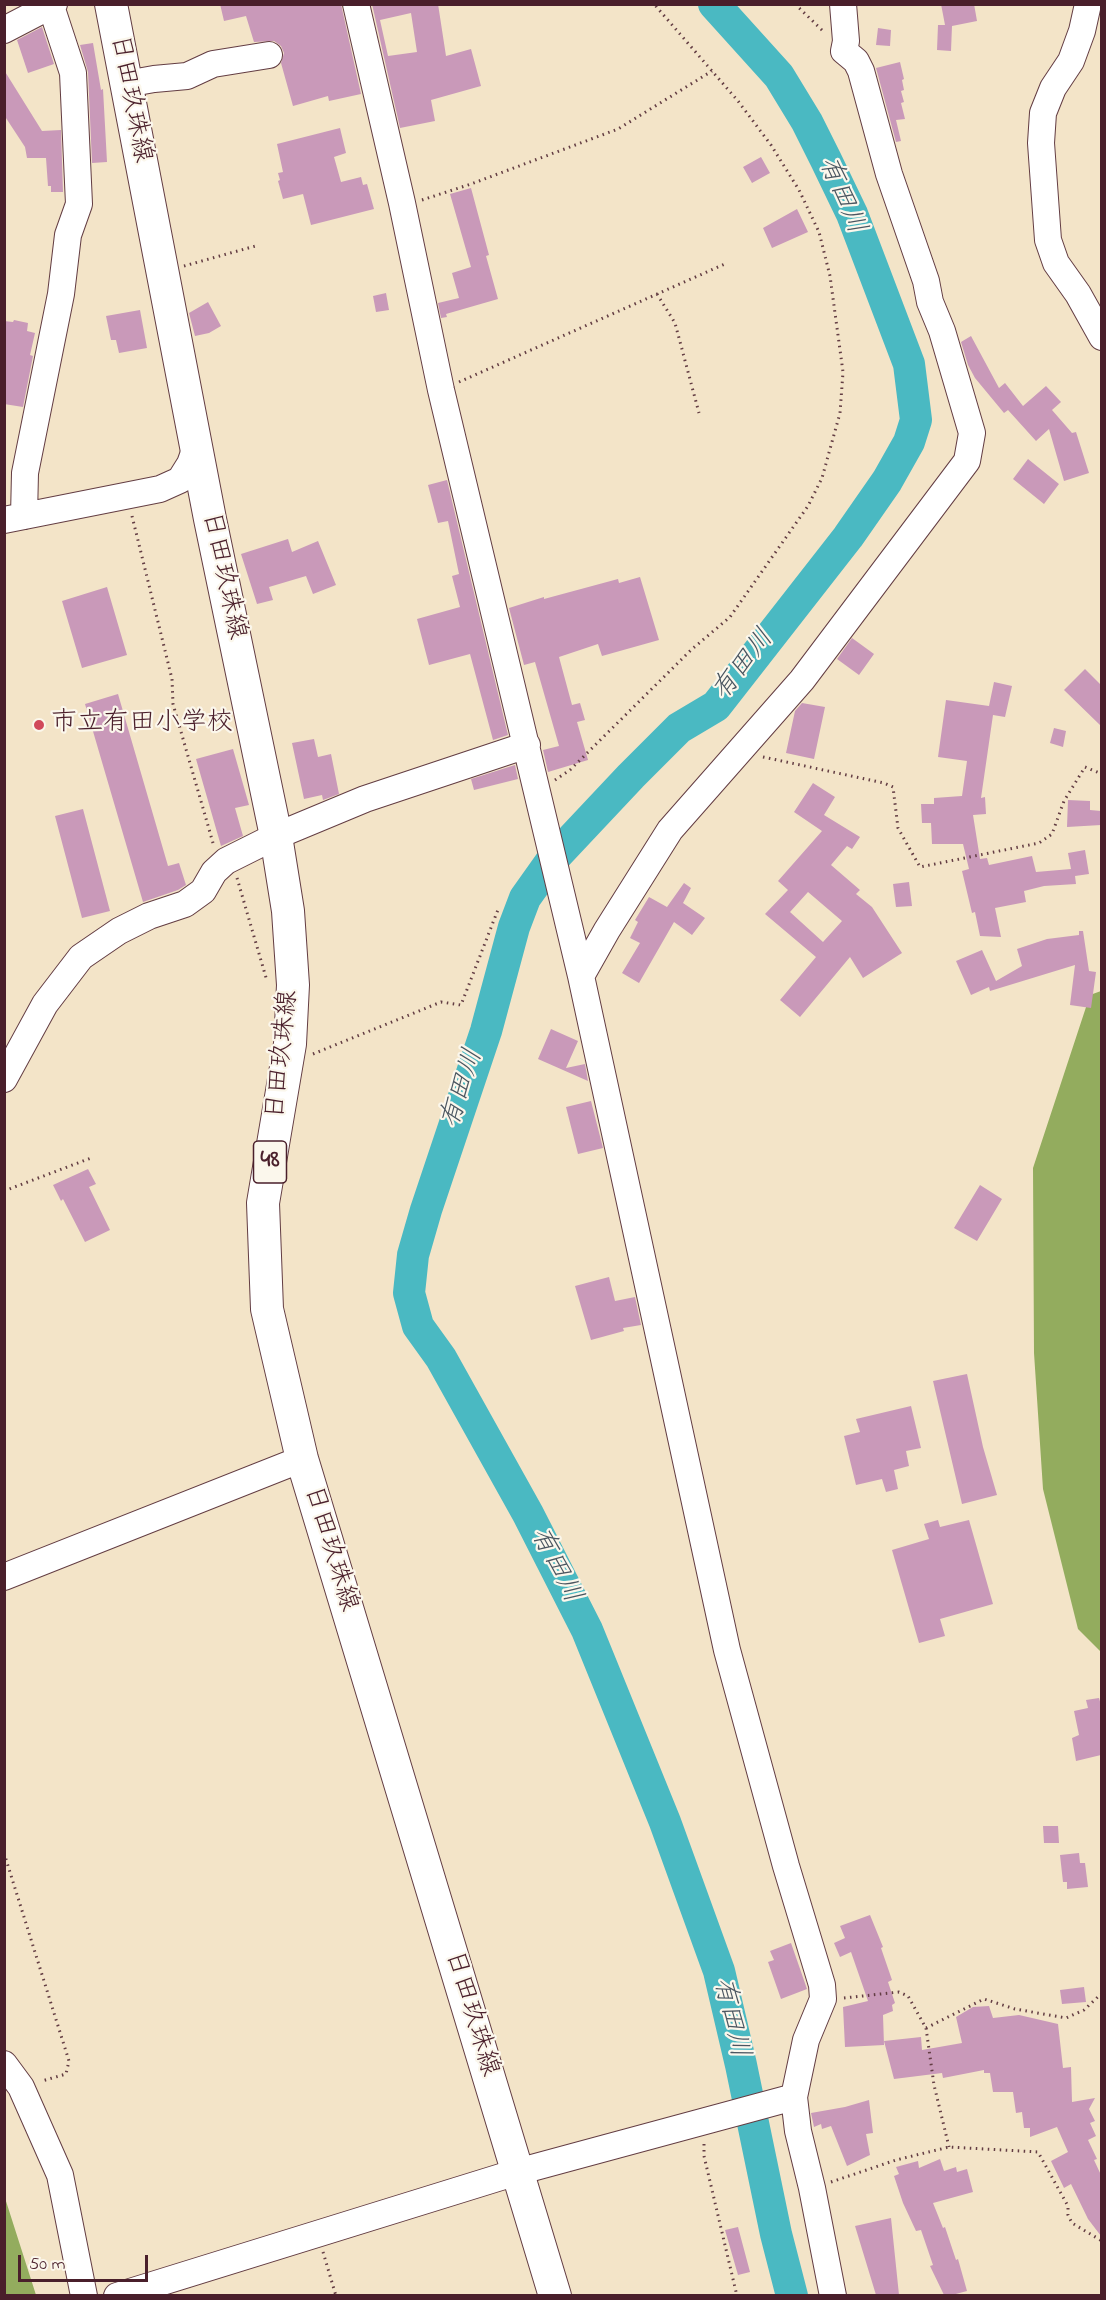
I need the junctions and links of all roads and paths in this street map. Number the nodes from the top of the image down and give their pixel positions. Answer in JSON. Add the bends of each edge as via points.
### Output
{"nodes":[{"id":1,"x":111,"y":4,"type":"edge"},
{"id":2,"x":356,"y":4,"type":"edge"},
{"id":3,"x":654,"y":4,"type":"edge"},
{"id":4,"x":795,"y":4,"type":"edge"},
{"id":5,"x":843,"y":4,"type":"edge"},
{"id":6,"x":1088,"y":4,"type":"edge"},
{"id":7,"x":52,"y":5,"type":"edge"},
{"id":8,"x":4,"y":30,"type":"edge"},
{"id":9,"x":844,"y":51,"type":"junction"},
{"id":10,"x":269,"y":55,"type":"dead end"},
{"id":11,"x":712,"y":71,"type":"junction"},
{"id":12,"x":126,"y":84,"type":"junction"},
{"id":13,"x":403,"y":206,"type":"junction"},
{"id":14,"x":259,"y":245,"type":"dead end"},
{"id":15,"x":727,"y":263,"type":"dead end"},
{"id":16,"x":174,"y":269,"type":"dead end"},
{"id":17,"x":657,"y":294,"type":"junction"},
{"id":18,"x":1101,"y":337,"type":"edge"},
{"id":19,"x":441,"y":390,"type":"junction"},
{"id":20,"x":699,"y":413,"type":"dead end"},
{"id":21,"x":196,"y":447,"type":"junction"},
{"id":22,"x":160,"y":489,"type":"junction"},
{"id":23,"x":131,"y":514,"type":"dead end"},
{"id":24,"x":14,"y":518,"type":"edge"},
{"id":25,"x":210,"y":519,"type":"junction"},
{"id":26,"x":527,"y":745,"type":"junction"},
{"id":27,"x":740,"y":752,"type":"junction"},
{"id":28,"x":1101,"y":774,"type":"edge"},
{"id":29,"x":537,"y":795,"type":"junction"},
{"id":30,"x":276,"y":836,"type":"junction"},
{"id":31,"x":222,"y":864,"type":"junction"},
{"id":32,"x":499,"y":907,"type":"dead end"},
{"id":33,"x":579,"y":968,"type":"junction"},
{"id":34,"x":269,"y":988,"type":"dead end"},
{"id":35,"x":286,"y":1065,"type":"junction"},
{"id":36,"x":4,"y":1079,"type":"edge"},
{"id":37,"x":91,"y":1158,"type":"dead end"},
{"id":38,"x":4,"y":1191,"type":"edge"},
{"id":39,"x":302,"y":1460,"type":"junction"},
{"id":40,"x":4,"y":1577,"type":"edge"},
{"id":41,"x":4,"y":1853,"type":"edge"},
{"id":42,"x":1101,"y":1993,"type":"edge"},
{"id":43,"x":823,"y":1999,"type":"junction"},
{"id":44,"x":926,"y":2028,"type":"junction"},
{"id":45,"x":4,"y":2064,"type":"edge"},
{"id":46,"x":21,"y":2087,"type":"junction"},
{"id":47,"x":794,"y":2097,"type":"junction"},
{"id":48,"x":710,"y":2119,"type":"junction"},
{"id":49,"x":949,"y":2147,"type":"junction"},
{"id":50,"x":517,"y":2172,"type":"junction"},
{"id":51,"x":812,"y":2188,"type":"junction"},
{"id":52,"x":317,"y":2234,"type":"junction"},
{"id":53,"x":1101,"y":2241,"type":"edge"},
{"id":54,"x":84,"y":2295,"type":"edge"},
{"id":55,"x":117,"y":2295,"type":"edge"},
{"id":56,"x":336,"y":2295,"type":"edge"},
{"id":57,"x":555,"y":2295,"type":"edge"},
{"id":58,"x":737,"y":2295,"type":"edge"},
{"id":59,"x":833,"y":2295,"type":"edge"}],
"edges":[{"from":1,"to":12,"type":"main road","name":"日田玖珠線","number":"48"},
{"from":2,"to":13,"type":"street"},
{"from":3,"to":11,"type":"path"},
{"from":4,"to":9,"type":"path"},
{"from":5,"to":9,"type":"street"},
{"from":6,"to":18,"type":"street","via":[[1071,62],[1053,88],[1043,113],[1041,143],[1048,240],[1056,263]]},
{"from":7,"to":8,"type":"street"},
{"from":7,"to":24,"type":"street","via":[[73,73],[79,204],[68,235],[61,294]]},
{"from":9,"to":27,"type":"street","via":[[861,71],[889,174],[972,433],[967,461],[802,680]]},
{"from":10,"to":12,"type":"street","via":[[213,64],[187,76]]},
{"from":11,"to":13,"type":"path","via":[[618,129]]},
{"from":11,"to":29,"type":"path","via":[[771,145],[819,232],[830,276],[843,372],[835,434],[822,478],[808,506],[730,617],[691,650],[570,770]]},
{"from":12,"to":21,"type":"main road","name":"日田玖珠線","number":"48"},
{"from":13,"to":19,"type":"street"},
{"from":14,"to":16,"type":"path"},
{"from":15,"to":17,"type":"path"},
{"from":17,"to":19,"type":"path"},
{"from":17,"to":20,"type":"path","via":[[675,323]]},
{"from":19,"to":26,"type":"street"},
{"from":21,"to":22,"type":"street","via":[[180,480]]},
{"from":21,"to":25,"type":"main road","name":"日田玖珠線","number":"48"},
{"from":22,"to":24,"type":"street"},
{"from":22,"to":25,"type":"street","via":[[184,494]]},
{"from":23,"to":31,"type":"path","via":[[172,679],[173,704]]},
{"from":25,"to":30,"type":"main road","name":"日田玖珠線","number":"48"},
{"from":26,"to":29,"type":"street"},
{"from":26,"to":30,"type":"street","via":[[365,799]]},
{"from":27,"to":28,"type":"path","via":[[894,788],[898,828],[920,867],[1039,843],[1052,834],[1064,801],[1085,767]]},
{"from":27,"to":33,"type":"street","via":[[670,831]]},
{"from":29,"to":33,"type":"street"},
{"from":30,"to":31,"type":"street"},
{"from":30,"to":35,"type":"main road","name":"日田玖珠線","number":"48","via":[[288,912],[293,986]]},
{"from":31,"to":34,"type":"path","via":[[237,878]]},
{"from":31,"to":36,"type":"street","via":[[203,891],[185,904],[119,931],[81,957],[45,1004]]},
{"from":32,"to":35,"type":"path","via":[[461,1005],[441,1002]]},
{"from":33,"to":43,"type":"street","via":[[727,1650],[822,1984]]},
{"from":35,"to":39,"type":"main road","name":"日田玖珠線","number":"48","via":[[263,1203],[263,1260],[267,1309]]},
{"from":37,"to":38,"type":"path"},
{"from":39,"to":40,"type":"street"},
{"from":39,"to":50,"type":"main road","name":"日田玖珠線","number":"48"},
{"from":41,"to":46,"type":"path","via":[[69,2061],[66,2074]]},
{"from":42,"to":44,"type":"path","via":[[1084,2010],[1066,2018],[984,1999]]},
{"from":43,"to":44,"type":"path","via":[[900,1992],[908,1996]]},
{"from":43,"to":47,"type":"street","via":[[806,2040]]},
{"from":44,"to":49,"type":"path"},
{"from":45,"to":46,"type":"street"},
{"from":46,"to":54,"type":"street","via":[[60,2175]]},
{"from":47,"to":48,"type":"street"},
{"from":47,"to":51,"type":"street"},
{"from":48,"to":50,"type":"street"},
{"from":48,"to":58,"type":"path","via":[[704,2157]]},
{"from":49,"to":51,"type":"path"},
{"from":49,"to":53,"type":"path","via":[[1038,2152],[1068,2206],[1072,2223]]},
{"from":50,"to":52,"type":"street"},
{"from":50,"to":57,"type":"main road","name":"日田玖珠線","number":"48"},
{"from":51,"to":59,"type":"street"},
{"from":52,"to":55,"type":"street"},
{"from":52,"to":56,"type":"path"}]}
